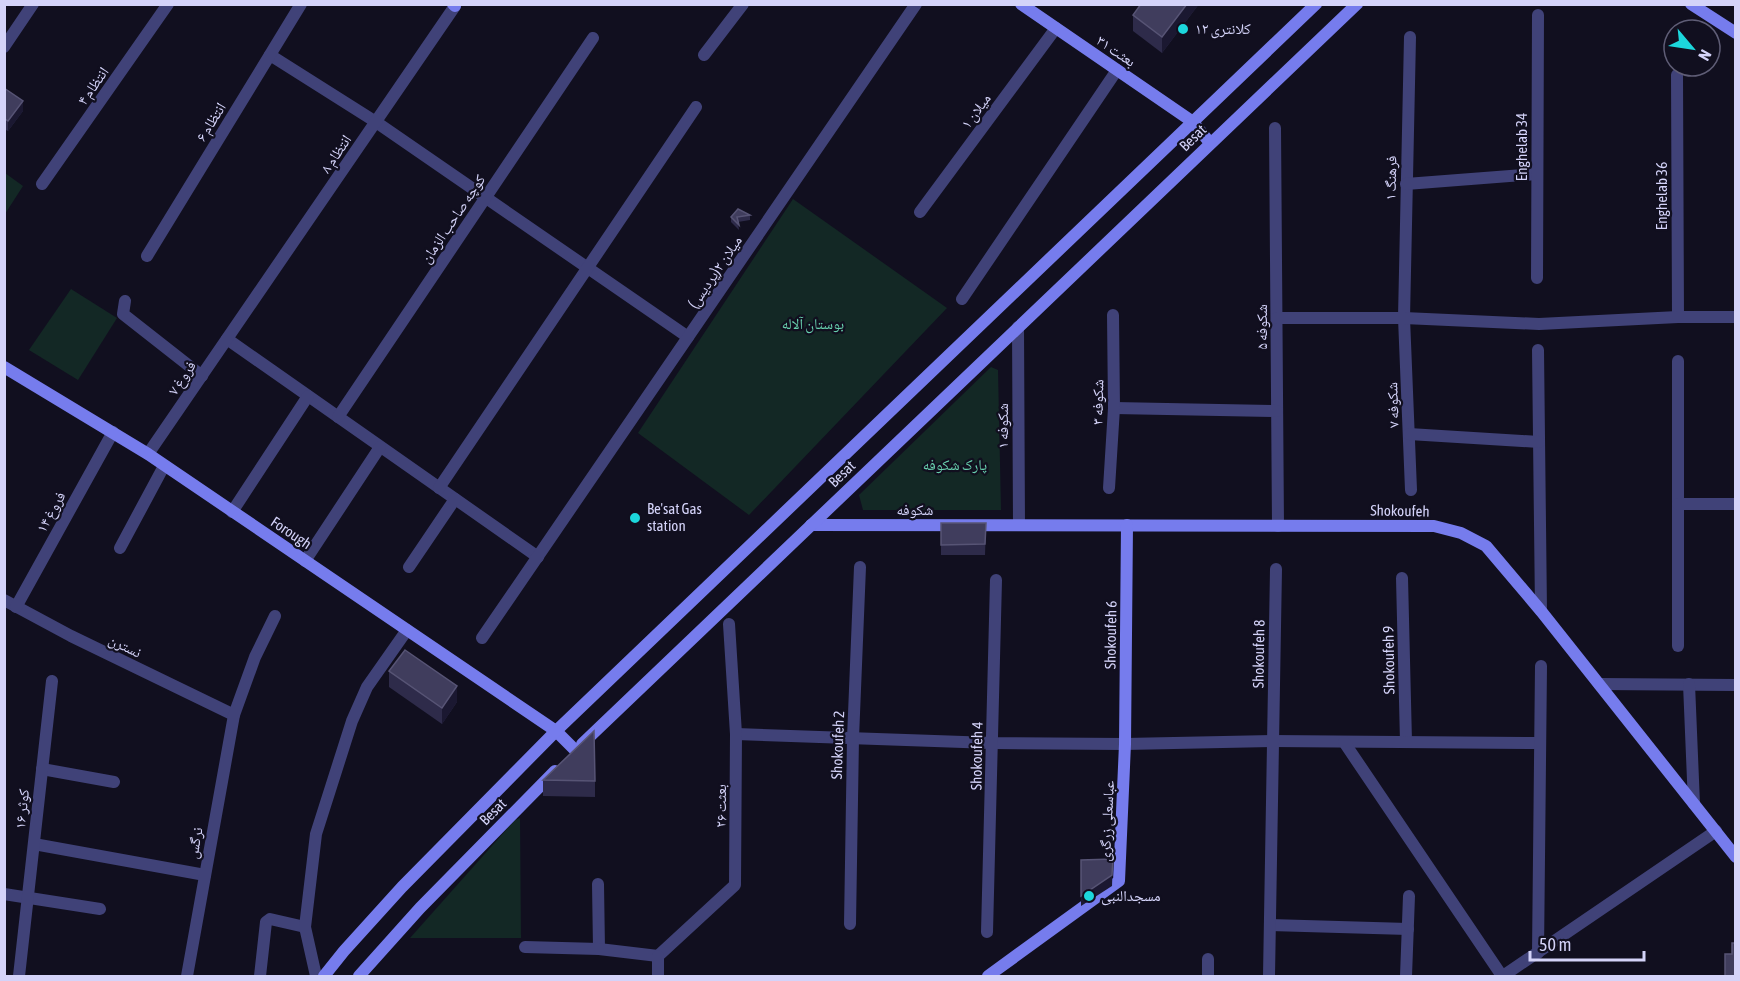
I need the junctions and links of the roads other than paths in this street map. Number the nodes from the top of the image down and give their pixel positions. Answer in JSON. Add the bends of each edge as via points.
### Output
{"nodes":[{"id":1,"x":33,"y":4,"type":"edge"},
{"id":2,"x":168,"y":4,"type":"edge"},
{"id":3,"x":301,"y":4,"type":"edge"},
{"id":4,"x":743,"y":4,"type":"edge"},
{"id":5,"x":916,"y":4,"type":"edge"},
{"id":6,"x":1021,"y":4,"type":"edge"},
{"id":7,"x":1316,"y":4,"type":"edge"},
{"id":8,"x":1357,"y":4,"type":"edge"},
{"id":9,"x":1691,"y":4,"type":"edge"},
{"id":10,"x":454,"y":5,"type":"edge"},
{"id":11,"x":1538,"y":15,"type":"dead end"},
{"id":12,"x":1056,"y":28,"type":"junction"},
{"id":13,"x":1736,"y":33,"type":"edge"},
{"id":14,"x":1410,"y":37,"type":"dead end"},
{"id":15,"x":593,"y":38,"type":"dead end"},
{"id":16,"x":4,"y":47,"type":"edge"},
{"id":17,"x":270,"y":55,"type":"junction"},
{"id":18,"x":704,"y":55,"type":"dead end"},
{"id":19,"x":1117,"y":70,"type":"junction"},
{"id":20,"x":1677,"y":78,"type":"edge"},
{"id":21,"x":696,"y":107,"type":"dead end"},
{"id":22,"x":376,"y":122,"type":"junction"},
{"id":23,"x":1193,"y":122,"type":"junction"},
{"id":24,"x":1275,"y":128,"type":"dead end"},
{"id":25,"x":1210,"y":143,"type":"junction"},
{"id":26,"x":1537,"y":174,"type":"junction"},
{"id":27,"x":42,"y":184,"type":"dead end"},
{"id":28,"x":1406,"y":184,"type":"junction"},
{"id":29,"x":485,"y":197,"type":"junction"},
{"id":30,"x":920,"y":212,"type":"dead end"},
{"id":31,"x":147,"y":255,"type":"dead end"},
{"id":32,"x":588,"y":268,"type":"junction"},
{"id":33,"x":1537,"y":278,"type":"dead end"},
{"id":34,"x":962,"y":299,"type":"dead end"},
{"id":35,"x":125,"y":301,"type":"dead end"},
{"id":36,"x":1113,"y":315,"type":"dead end"},
{"id":37,"x":1678,"y":317,"type":"junction"},
{"id":38,"x":1736,"y":317,"type":"edge"},
{"id":39,"x":1277,"y":318,"type":"junction"},
{"id":40,"x":1404,"y":318,"type":"junction"},
{"id":41,"x":241,"y":319,"type":"joint"},
{"id":42,"x":1018,"y":327,"type":"junction"},
{"id":43,"x":688,"y":337,"type":"junction"},
{"id":44,"x":227,"y":339,"type":"junction"},
{"id":45,"x":1538,"y":350,"type":"dead end"},
{"id":46,"x":1678,"y":361,"type":"dead end"},
{"id":47,"x":4,"y":367,"type":"edge"},
{"id":48,"x":202,"y":376,"type":"junction"},
{"id":49,"x":308,"y":396,"type":"junction"},
{"id":50,"x":1114,"y":408,"type":"junction"},
{"id":51,"x":1277,"y":411,"type":"junction"},
{"id":52,"x":338,"y":417,"type":"junction"},
{"id":53,"x":113,"y":432,"type":"junction"},
{"id":54,"x":1409,"y":434,"type":"junction"},
{"id":55,"x":1539,"y":442,"type":"junction"},
{"id":56,"x":380,"y":447,"type":"junction"},
{"id":57,"x":148,"y":454,"type":"junction"},
{"id":58,"x":164,"y":466,"type":"junction"},
{"id":59,"x":439,"y":488,"type":"junction"},
{"id":60,"x":1109,"y":488,"type":"dead end"},
{"id":61,"x":1411,"y":490,"type":"dead end"},
{"id":62,"x":455,"y":499,"type":"junction"},
{"id":63,"x":1678,"y":504,"type":"junction"},
{"id":64,"x":1736,"y":504,"type":"edge"},
{"id":65,"x":232,"y":512,"type":"junction"},
{"id":66,"x":811,"y":525,"type":"junction"},
{"id":67,"x":1019,"y":525,"type":"junction"},
{"id":68,"x":1127,"y":525,"type":"junction"},
{"id":69,"x":1278,"y":526,"type":"junction"},
{"id":70,"x":120,"y":548,"type":"dead end"},
{"id":71,"x":538,"y":557,"type":"junction"},
{"id":72,"x":304,"y":561,"type":"junction"},
{"id":73,"x":409,"y":567,"type":"dead end"},
{"id":74,"x":860,"y":567,"type":"dead end"},
{"id":75,"x":1276,"y":569,"type":"dead end"},
{"id":76,"x":1402,"y":578,"type":"dead end"},
{"id":77,"x":996,"y":580,"type":"dead end"},
{"id":78,"x":4,"y":600,"type":"edge"},
{"id":79,"x":16,"y":607,"type":"junction"},
{"id":80,"x":1541,"y":611,"type":"junction"},
{"id":81,"x":275,"y":616,"type":"dead end"},
{"id":82,"x":729,"y":624,"type":"dead end"},
{"id":83,"x":407,"y":630,"type":"junction"},
{"id":84,"x":482,"y":638,"type":"dead end"},
{"id":85,"x":1678,"y":646,"type":"dead end"},
{"id":86,"x":1541,"y":666,"type":"dead end"},
{"id":87,"x":52,"y":681,"type":"dead end"},
{"id":88,"x":1599,"y":684,"type":"junction"},
{"id":89,"x":1689,"y":684,"type":"junction"},
{"id":90,"x":1736,"y":685,"type":"edge"},
{"id":91,"x":234,"y":716,"type":"junction"},
{"id":92,"x":556,"y":731,"type":"junction"},
{"id":93,"x":736,"y":734,"type":"junction"},
{"id":94,"x":853,"y":738,"type":"junction"},
{"id":95,"x":1272,"y":741,"type":"junction"},
{"id":96,"x":1344,"y":742,"type":"junction"},
{"id":97,"x":1407,"y":742,"type":"junction"},
{"id":98,"x":992,"y":743,"type":"junction"},
{"id":99,"x":1540,"y":743,"type":"junction"},
{"id":100,"x":1125,"y":744,"type":"junction"},
{"id":101,"x":575,"y":750,"type":"junction"},
{"id":102,"x":42,"y":769,"type":"junction"},
{"id":103,"x":114,"y":782,"type":"dead end"},
{"id":104,"x":1694,"y":804,"type":"junction"},
{"id":105,"x":1716,"y":831,"type":"junction"},
{"id":106,"x":34,"y":844,"type":"junction"},
{"id":107,"x":1736,"y":857,"type":"edge"},
{"id":108,"x":205,"y":875,"type":"junction"},
{"id":109,"x":598,"y":884,"type":"dead end"},
{"id":110,"x":4,"y":894,"type":"edge"},
{"id":111,"x":1409,"y":896,"type":"dead end"},
{"id":112,"x":28,"y":898,"type":"junction"},
{"id":113,"x":100,"y":909,"type":"dead end"},
{"id":114,"x":850,"y":924,"type":"dead end"},
{"id":115,"x":1270,"y":925,"type":"junction"},
{"id":116,"x":305,"y":927,"type":"junction"},
{"id":117,"x":1408,"y":929,"type":"junction"},
{"id":118,"x":987,"y":932,"type":"dead end"},
{"id":119,"x":525,"y":947,"type":"dead end"},
{"id":120,"x":599,"y":949,"type":"junction"},
{"id":121,"x":1538,"y":953,"type":"junction"},
{"id":122,"x":658,"y":956,"type":"junction"},
{"id":123,"x":1208,"y":959,"type":"dead end"},
{"id":124,"x":19,"y":976,"type":"edge"},
{"id":125,"x":187,"y":976,"type":"edge"},
{"id":126,"x":260,"y":976,"type":"edge"},
{"id":127,"x":316,"y":976,"type":"edge"},
{"id":128,"x":324,"y":976,"type":"edge"},
{"id":129,"x":359,"y":976,"type":"edge"},
{"id":130,"x":658,"y":976,"type":"edge"},
{"id":131,"x":988,"y":976,"type":"edge"},
{"id":132,"x":1208,"y":976,"type":"edge"},
{"id":133,"x":1269,"y":976,"type":"edge"},
{"id":134,"x":1406,"y":976,"type":"edge"},
{"id":135,"x":1503,"y":976,"type":"edge"}],
"edges":[{"from":1,"to":16,"type":"street"},
{"from":2,"to":27,"type":"street","name":"انتظام ۴"},
{"from":3,"to":17,"type":"street","name":"انتظام ۶"},
{"from":4,"to":18,"type":"street"},
{"from":5,"to":43,"type":"street","name":"میلان ۲(پردیس)"},
{"from":6,"to":12,"type":"main road","name":"بعثت ۳۱"},
{"from":7,"to":23,"type":"main road","name":"Besat"},
{"from":8,"to":25,"type":"main road","name":"Besat"},
{"from":9,"to":13,"type":"main road"},
{"from":10,"to":22,"type":"street","name":"انتظام ۸"},
{"from":11,"to":26,"type":"street","name":"Enghelab 34"},
{"from":12,"to":19,"type":"main road","name":"بعثت ۳۱"},
{"from":12,"to":30,"type":"street","name":"میلان ۱"},
{"from":14,"to":28,"type":"street","name":"فرهنگ ۱"},
{"from":15,"to":29,"type":"street","name":"کوچه صاحب الزمان"},
{"from":17,"to":22,"type":"street"},
{"from":17,"to":31,"type":"street","name":"انتظام ۶"},
{"from":19,"to":23,"type":"main road","name":"بعثت ۳۱"},
{"from":19,"to":34,"type":"street"},
{"from":20,"to":37,"type":"street","name":"Enghelab 36"},
{"from":21,"to":32,"type":"street"},
{"from":22,"to":29,"type":"street"},
{"from":22,"to":41,"type":"street","name":"انتظام ۸"},
{"from":23,"to":25,"type":"main road","name":"بعثت ۳۱"},
{"from":23,"to":92,"type":"main road","name":"Besat"},
{"from":24,"to":39,"type":"street","name":"شکوفه ۵"},
{"from":25,"to":42,"type":"main road","name":"Besat"},
{"from":26,"to":28,"type":"street"},
{"from":26,"to":33,"type":"street","name":"Enghelab 34"},
{"from":28,"to":40,"type":"street","name":"فرهنگ ۱"},
{"from":29,"to":32,"type":"street"},
{"from":29,"to":52,"type":"street","name":"کوچه صاحب الزمان"},
{"from":32,"to":43,"type":"street"},
{"from":32,"to":59,"type":"street"},
{"from":35,"to":48,"type":"street","via":[[123,314]]},
{"from":36,"to":50,"type":"street","name":"شکوفه ۳"},
{"from":37,"to":38,"type":"street"},
{"from":37,"to":40,"type":"street","via":[[1539,324]]},
{"from":39,"to":40,"type":"street"},
{"from":39,"to":51,"type":"street","name":"شکوفه ۵"},
{"from":40,"to":54,"type":"street","name":"شکوفه ۷"},
{"from":41,"to":44,"type":"street","name":"فروغ ۷"},
{"from":42,"to":66,"type":"main road","name":"Besat"},
{"from":42,"to":67,"type":"street","name":"شکوفه ۱"},
{"from":43,"to":71,"type":"street","name":"میلان ۲(پردیس)"},
{"from":44,"to":48,"type":"street","name":"فروغ ۷"},
{"from":44,"to":49,"type":"street"},
{"from":45,"to":55,"type":"street"},
{"from":46,"to":63,"type":"street"},
{"from":47,"to":53,"type":"main road","name":"Forough"},
{"from":48,"to":57,"type":"street","name":"فروغ ۷"},
{"from":49,"to":52,"type":"street"},
{"from":49,"to":65,"type":"street"},
{"from":50,"to":51,"type":"street"},
{"from":50,"to":60,"type":"street","name":"شکوفه ۳"},
{"from":51,"to":69,"type":"street","name":"شکوفه ۵"},
{"from":52,"to":56,"type":"street"},
{"from":53,"to":57,"type":"main road","name":"Forough"},
{"from":53,"to":79,"type":"street","name":"فروغ ۱۴"},
{"from":54,"to":55,"type":"street"},
{"from":54,"to":61,"type":"street","name":"شکوفه ۷"},
{"from":55,"to":80,"type":"street"},
{"from":56,"to":59,"type":"street"},
{"from":56,"to":72,"type":"street"},
{"from":57,"to":58,"type":"main road","name":"Forough"},
{"from":58,"to":65,"type":"main road","name":"Forough"},
{"from":58,"to":70,"type":"street"},
{"from":59,"to":62,"type":"street"},
{"from":62,"to":71,"type":"street"},
{"from":62,"to":73,"type":"street"},
{"from":63,"to":64,"type":"street"},
{"from":63,"to":85,"type":"street"},
{"from":65,"to":72,"type":"main road","name":"Forough"},
{"from":66,"to":67,"type":"main road","name":"شکوفه"},
{"from":66,"to":101,"type":"main road","name":"Besat"},
{"from":67,"to":68,"type":"main road","name":"Shokoufeh"},
{"from":68,"to":69,"type":"main road","name":"Shokoufeh"},
{"from":68,"to":100,"type":"main road","name":"Shokoufeh 6"},
{"from":69,"to":80,"type":"main road","name":"Shokoufeh","via":[[1434,526],[1461,533],[1486,546]]},
{"from":71,"to":84,"type":"street","name":"میلان ۲(پردیس)"},
{"from":72,"to":83,"type":"main road","name":"Forough"},
{"from":74,"to":94,"type":"street","name":"Shokoufeh 2"},
{"from":75,"to":95,"type":"street","name":"Shokoufeh 8"},
{"from":76,"to":97,"type":"street","name":"Shokoufeh 9"},
{"from":77,"to":98,"type":"street","name":"Shokoufeh 4"},
{"from":78,"to":79,"type":"street","name":"نسترن"},
{"from":79,"to":91,"type":"street","name":"نسترن"},
{"from":80,"to":88,"type":"main road","name":"Shokoufeh"},
{"from":81,"to":91,"type":"street","name":"نرگس"},
{"from":82,"to":93,"type":"street","name":"بعثت ۲۶"},
{"from":83,"to":92,"type":"main road","name":"Forough"},
{"from":83,"to":116,"type":"street","via":[[367,687],[352,721],[316,834]]},
{"from":86,"to":99,"type":"street"},
{"from":87,"to":102,"type":"street","name":"کوثر ۱۶"},
{"from":88,"to":89,"type":"street"},
{"from":88,"to":104,"type":"main road","name":"Shokoufeh"},
{"from":89,"to":90,"type":"street"},
{"from":89,"to":104,"type":"street"},
{"from":91,"to":108,"type":"street","name":"نرگس"},
{"from":92,"to":101,"type":"main road","name":"Forough"},
{"from":92,"to":128,"type":"main road","name":"Besat","via":[[402,887]]},
{"from":93,"to":94,"type":"street"},
{"from":93,"to":122,"type":"street","name":"بعثت ۲۶","via":[[735,885]]},
{"from":94,"to":98,"type":"street"},
{"from":94,"to":114,"type":"street","name":"Shokoufeh 2"},
{"from":95,"to":96,"type":"street"},
{"from":95,"to":100,"type":"street"},
{"from":95,"to":115,"type":"street","name":"Shokoufeh 8"},
{"from":96,"to":97,"type":"street"},
{"from":96,"to":135,"type":"street"},
{"from":97,"to":99,"type":"street"},
{"from":98,"to":100,"type":"street"},
{"from":98,"to":118,"type":"street","name":"Shokoufeh 4"},
{"from":99,"to":121,"type":"street"},
{"from":100,"to":131,"type":"main road","name":"عباسعلی زرگری","via":[[1119,881]]},
{"from":101,"to":129,"type":"main road","name":"Besat"},
{"from":102,"to":103,"type":"street"},
{"from":102,"to":106,"type":"street","name":"کوثر ۱۶"},
{"from":104,"to":105,"type":"main road","name":"Shokoufeh"},
{"from":105,"to":107,"type":"main road","name":"Shokoufeh"},
{"from":105,"to":121,"type":"street"},
{"from":106,"to":108,"type":"street"},
{"from":106,"to":112,"type":"street","name":"کوثر ۱۶"},
{"from":108,"to":125,"type":"street","name":"نرگس"},
{"from":109,"to":120,"type":"street"},
{"from":110,"to":112,"type":"street"},
{"from":111,"to":117,"type":"street"},
{"from":112,"to":113,"type":"street"},
{"from":112,"to":124,"type":"street","name":"کوثر ۱۶"},
{"from":115,"to":117,"type":"street"},
{"from":115,"to":133,"type":"street","name":"Shokoufeh 8"},
{"from":116,"to":126,"type":"street","via":[[270,919],[266,922]]},
{"from":116,"to":127,"type":"street"},
{"from":117,"to":134,"type":"street"},
{"from":119,"to":120,"type":"street"},
{"from":120,"to":122,"type":"street"},
{"from":121,"to":135,"type":"street"},
{"from":122,"to":130,"type":"street"},
{"from":123,"to":132,"type":"street"}]}
